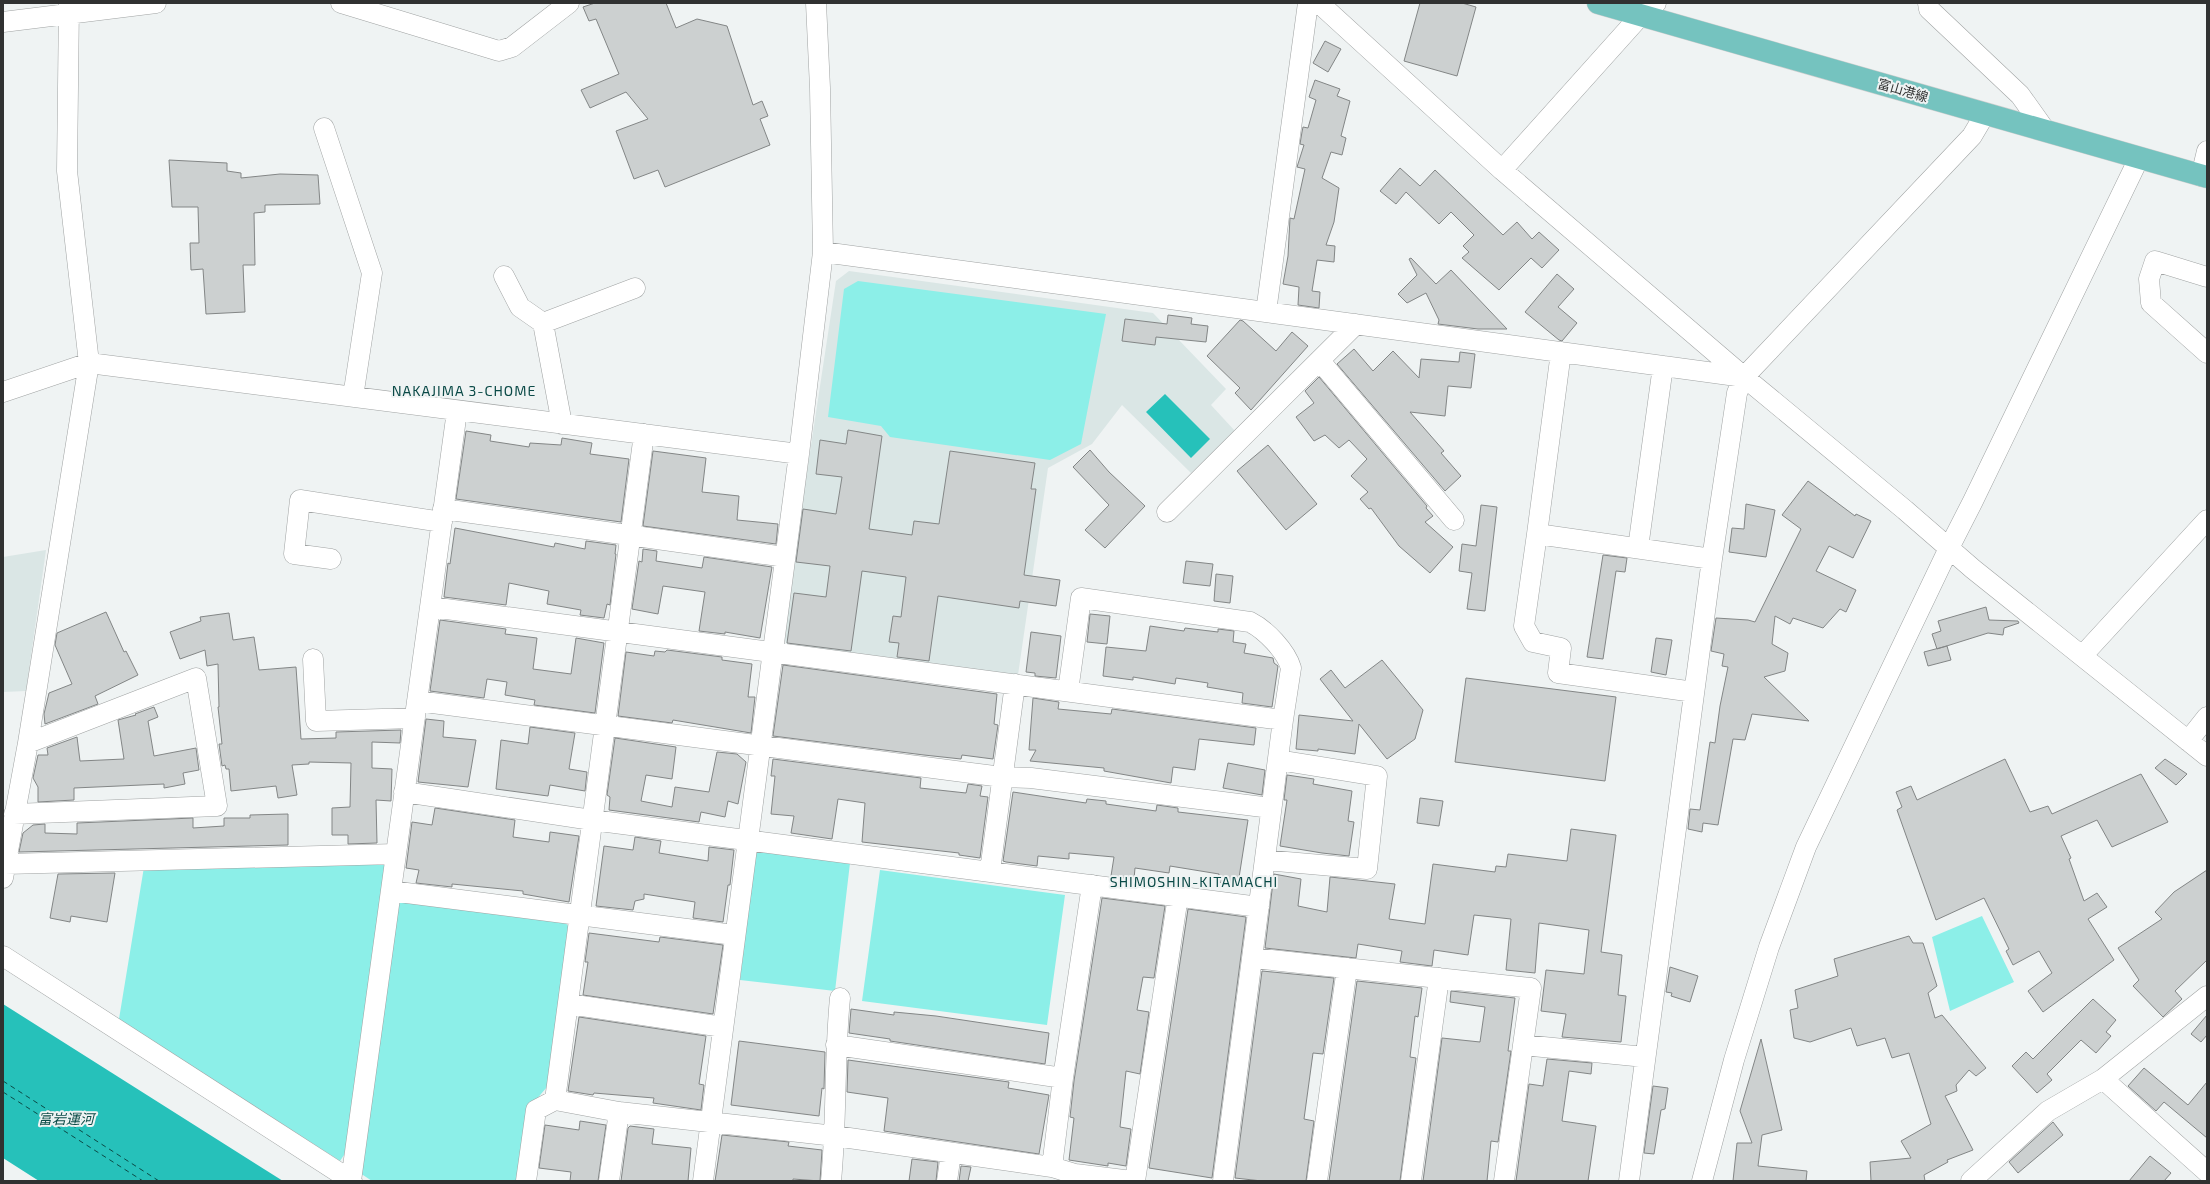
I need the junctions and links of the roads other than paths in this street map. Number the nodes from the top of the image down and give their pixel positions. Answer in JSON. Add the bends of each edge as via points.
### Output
{"nodes":[{"id":1,"x":156,"y":3,"type":"edge"},
{"id":2,"x":341,"y":3,"type":"edge"},
{"id":3,"x":569,"y":3,"type":"edge"},
{"id":4,"x":816,"y":3,"type":"edge"},
{"id":5,"x":1308,"y":3,"type":"edge"},
{"id":6,"x":1319,"y":3,"type":"edge"},
{"id":7,"x":1598,"y":3,"type":"edge"},
{"id":8,"x":1928,"y":3,"type":"edge"},
{"id":9,"x":68,"y":9,"type":"edge"},
{"id":10,"x":1649,"y":9,"type":"edge"},
{"id":11,"x":3,"y":22,"type":"edge"},
{"id":12,"x":1985,"y":114,"type":"junction"},
{"id":13,"x":324,"y":128,"type":"dead end"},
{"id":14,"x":2045,"y":130,"type":"junction"},
{"id":15,"x":2207,"y":150,"type":"edge"},
{"id":16,"x":2139,"y":158,"type":"junction"},
{"id":17,"x":1502,"y":170,"type":"junction"},
{"id":18,"x":2204,"y":177,"type":"edge"},
{"id":19,"x":823,"y":252,"type":"junction"},
{"id":20,"x":504,"y":276,"type":"dead end"},
{"id":21,"x":2207,"y":277,"type":"edge"},
{"id":22,"x":635,"y":288,"type":"dead end"},
{"id":23,"x":1266,"y":312,"type":"junction"},
{"id":24,"x":543,"y":323,"type":"junction"},
{"id":25,"x":1356,"y":324,"type":"junction"},
{"id":26,"x":1561,"y":352,"type":"junction"},
{"id":27,"x":2207,"y":352,"type":"edge"},
{"id":28,"x":1320,"y":361,"type":"junction"},
{"id":29,"x":89,"y":364,"type":"junction"},
{"id":30,"x":1663,"y":366,"type":"junction"},
{"id":31,"x":1744,"y":377,"type":"junction"},
{"id":32,"x":3,"y":392,"type":"edge"},
{"id":33,"x":353,"y":397,"type":"junction"},
{"id":34,"x":457,"y":410,"type":"junction"},
{"id":35,"x":562,"y":424,"type":"junction"},
{"id":36,"x":644,"y":434,"type":"junction"},
{"id":37,"x":799,"y":454,"type":"junction"},
{"id":38,"x":1167,"y":512,"type":"dead end"},
{"id":39,"x":443,"y":516,"type":"junction"},
{"id":40,"x":1454,"y":520,"type":"dead end"},
{"id":41,"x":2207,"y":520,"type":"edge"},
{"id":42,"x":1537,"y":534,"type":"junction"},
{"id":43,"x":630,"y":536,"type":"junction"},
{"id":44,"x":1638,"y":548,"type":"junction"},
{"id":45,"x":1949,"y":548,"type":"junction"},
{"id":46,"x":331,"y":558,"type":"dead end"},
{"id":47,"x":785,"y":558,"type":"junction"},
{"id":48,"x":1712,"y":559,"type":"junction"},
{"id":49,"x":431,"y":606,"type":"junction"},
{"id":50,"x":617,"y":632,"type":"junction"},
{"id":51,"x":772,"y":652,"type":"junction"},
{"id":52,"x":2082,"y":656,"type":"junction"},
{"id":53,"x":313,"y":659,"type":"dead end"},
{"id":54,"x":1014,"y":684,"type":"junction"},
{"id":55,"x":1068,"y":691,"type":"junction"},
{"id":56,"x":1694,"y":692,"type":"junction"},
{"id":57,"x":416,"y":710,"type":"junction"},
{"id":58,"x":2207,"y":717,"type":"edge"},
{"id":59,"x":1283,"y":720,"type":"junction"},
{"id":60,"x":605,"y":725,"type":"junction"},
{"id":61,"x":2188,"y":741,"type":"junction"},
{"id":62,"x":28,"y":742,"type":"junction"},
{"id":63,"x":760,"y":745,"type":"junction"},
{"id":64,"x":2207,"y":756,"type":"edge"},
{"id":65,"x":1278,"y":760,"type":"junction"},
{"id":66,"x":1002,"y":776,"type":"junction"},
{"id":67,"x":404,"y":792,"type":"junction"},
{"id":68,"x":1271,"y":808,"type":"junction"},
{"id":69,"x":14,"y":814,"type":"junction"},
{"id":70,"x":592,"y":820,"type":"junction"},
{"id":71,"x":747,"y":840,"type":"junction"},
{"id":72,"x":396,"y":854,"type":"junction"},
{"id":73,"x":1265,"y":860,"type":"junction"},
{"id":74,"x":4,"y":871,"type":"edge"},
{"id":75,"x":990,"y":871,"type":"junction"},
{"id":76,"x":1092,"y":885,"type":"junction"},
{"id":77,"x":391,"y":891,"type":"junction"},
{"id":78,"x":1178,"y":896,"type":"junction"},
{"id":79,"x":1259,"y":906,"type":"junction"},
{"id":80,"x":580,"y":915,"type":"junction"},
{"id":81,"x":734,"y":935,"type":"junction"},
{"id":82,"x":3,"y":956,"type":"edge"},
{"id":83,"x":1252,"y":958,"type":"junction"},
{"id":84,"x":1347,"y":968,"type":"junction"},
{"id":85,"x":1439,"y":978,"type":"junction"},
{"id":86,"x":2207,"y":996,"type":"edge"},
{"id":87,"x":840,"y":998,"type":"dead end"},
{"id":88,"x":568,"y":1004,"type":"junction"},
{"id":89,"x":723,"y":1027,"type":"junction"},
{"id":90,"x":836,"y":1045,"type":"junction"},
{"id":91,"x":1523,"y":1045,"type":"junction"},
{"id":92,"x":1645,"y":1057,"type":"junction"},
{"id":93,"x":1063,"y":1078,"type":"junction"},
{"id":94,"x":2103,"y":1079,"type":"junction"},
{"id":95,"x":555,"y":1100,"type":"junction"},
{"id":96,"x":619,"y":1112,"type":"junction"},
{"id":97,"x":711,"y":1122,"type":"junction"},
{"id":98,"x":835,"y":1136,"type":"junction"},
{"id":99,"x":951,"y":1153,"type":"junction"},
{"id":100,"x":1052,"y":1167,"type":"junction"},
{"id":101,"x":2203,"y":1175,"type":"edge"},
{"id":102,"x":1074,"y":1177,"type":"edge"},
{"id":103,"x":352,"y":1181,"type":"edge"},
{"id":104,"x":526,"y":1181,"type":"edge"},
{"id":105,"x":609,"y":1181,"type":"edge"},
{"id":106,"x":703,"y":1181,"type":"edge"},
{"id":107,"x":831,"y":1181,"type":"edge"},
{"id":108,"x":947,"y":1181,"type":"edge"},
{"id":109,"x":1134,"y":1181,"type":"edge"},
{"id":110,"x":1223,"y":1181,"type":"edge"},
{"id":111,"x":1317,"y":1181,"type":"edge"},
{"id":112,"x":1411,"y":1181,"type":"edge"},
{"id":113,"x":1504,"y":1181,"type":"edge"},
{"id":114,"x":1629,"y":1181,"type":"edge"},
{"id":115,"x":1702,"y":1181,"type":"edge"},
{"id":116,"x":1971,"y":1181,"type":"edge"}],
"edges":[{"from":1,"to":9,"type":"street"},
{"from":2,"to":3,"type":"street","via":[[499,51],[512,48]]},
{"from":4,"to":19,"type":"street"},
{"from":5,"to":23,"type":"street"},
{"from":6,"to":17,"type":"street"},
{"from":7,"to":10,"type":"main road","name":"富山港線"},
{"from":8,"to":14,"type":"street","via":[[1929,9],[2020,95]]},
{"from":9,"to":11,"type":"street"},
{"from":9,"to":29,"type":"street","via":[[67,171]]},
{"from":10,"to":12,"type":"main road","name":"富山港線"},
{"from":10,"to":17,"type":"street"},
{"from":12,"to":14,"type":"main road","name":"富山港線"},
{"from":12,"to":31,"type":"street","via":[[1972,136]]},
{"from":13,"to":33,"type":"street","via":[[372,273]]},
{"from":14,"to":16,"type":"main road","name":"富山港線"},
{"from":15,"to":18,"type":"street"},
{"from":16,"to":18,"type":"main road","name":"富山港線"},
{"from":16,"to":45,"type":"street"},
{"from":17,"to":31,"type":"street"},
{"from":19,"to":23,"type":"street"},
{"from":19,"to":37,"type":"street"},
{"from":20,"to":24,"type":"street","via":[[520,307]]},
{"from":21,"to":27,"type":"street","via":[[2155,261],[2149,279],[2151,303]]},
{"from":22,"to":24,"type":"street"},
{"from":23,"to":25,"type":"street"},
{"from":24,"to":35,"type":"street"},
{"from":25,"to":26,"type":"street"},
{"from":25,"to":28,"type":"street"},
{"from":26,"to":30,"type":"street"},
{"from":26,"to":42,"type":"street"},
{"from":28,"to":38,"type":"street"},
{"from":28,"to":40,"type":"street"},
{"from":29,"to":32,"type":"street"},
{"from":29,"to":33,"type":"street"},
{"from":29,"to":62,"type":"street"},
{"from":30,"to":31,"type":"street"},
{"from":30,"to":44,"type":"street"},
{"from":31,"to":45,"type":"street"},
{"from":31,"to":48,"type":"street","via":[[1734,402]]},
{"from":33,"to":34,"type":"street"},
{"from":34,"to":35,"type":"street"},
{"from":34,"to":39,"type":"street"},
{"from":35,"to":36,"type":"street"},
{"from":36,"to":37,"type":"street"},
{"from":36,"to":43,"type":"street"},
{"from":37,"to":47,"type":"street"},
{"from":39,"to":43,"type":"street"},
{"from":39,"to":46,"type":"street","via":[[300,500],[294,554]]},
{"from":39,"to":49,"type":"street"},
{"from":41,"to":52,"type":"street"},
{"from":42,"to":44,"type":"street"},
{"from":42,"to":56,"type":"street","via":[[1524,626],[1533,642],[1561,648],[1558,673]]},
{"from":43,"to":47,"type":"street"},
{"from":43,"to":50,"type":"street"},
{"from":44,"to":48,"type":"street"},
{"from":45,"to":52,"type":"street"},
{"from":45,"to":115,"type":"street","via":[[1806,848],[1769,947],[1732,1068]]},
{"from":47,"to":51,"type":"street"},
{"from":48,"to":56,"type":"street"},
{"from":49,"to":50,"type":"street"},
{"from":49,"to":57,"type":"street"},
{"from":50,"to":51,"type":"street"},
{"from":50,"to":60,"type":"street"},
{"from":51,"to":54,"type":"street"},
{"from":51,"to":63,"type":"street"},
{"from":52,"to":61,"type":"street"},
{"from":53,"to":57,"type":"street","via":[[316,721]]},
{"from":54,"to":55,"type":"street"},
{"from":54,"to":66,"type":"street"},
{"from":55,"to":59,"type":"street"},
{"from":55,"to":59,"type":"street","via":[[1081,598],[1250,622],[1259,627],[1288,660],[1290,668]]},
{"from":56,"to":92,"type":"street"},
{"from":57,"to":60,"type":"street"},
{"from":57,"to":67,"type":"street"},
{"from":58,"to":61,"type":"street"},
{"from":59,"to":65,"type":"street"},
{"from":60,"to":63,"type":"street"},
{"from":60,"to":70,"type":"street"},
{"from":61,"to":64,"type":"street"},
{"from":62,"to":69,"type":"street"},
{"from":62,"to":69,"type":"street","via":[[196,678],[217,806]]},
{"from":63,"to":66,"type":"street"},
{"from":63,"to":71,"type":"street"},
{"from":65,"to":68,"type":"street"},
{"from":65,"to":73,"type":"street","via":[[1377,776],[1367,870]]},
{"from":66,"to":68,"type":"street"},
{"from":66,"to":75,"type":"street"},
{"from":67,"to":70,"type":"street"},
{"from":67,"to":72,"type":"street"},
{"from":68,"to":73,"type":"street"},
{"from":69,"to":74,"type":"street"},
{"from":70,"to":71,"type":"street"},
{"from":70,"to":80,"type":"street"},
{"from":71,"to":75,"type":"street"},
{"from":71,"to":81,"type":"street"},
{"from":72,"to":74,"type":"street"},
{"from":72,"to":77,"type":"street"},
{"from":73,"to":79,"type":"street"},
{"from":75,"to":76,"type":"street"},
{"from":76,"to":78,"type":"street"},
{"from":76,"to":93,"type":"street"},
{"from":77,"to":80,"type":"street"},
{"from":77,"to":103,"type":"street"},
{"from":78,"to":79,"type":"street"},
{"from":78,"to":109,"type":"street"},
{"from":79,"to":83,"type":"street"},
{"from":80,"to":81,"type":"street"},
{"from":80,"to":88,"type":"street"},
{"from":81,"to":89,"type":"street"},
{"from":82,"to":103,"type":"street"},
{"from":83,"to":84,"type":"street"},
{"from":83,"to":110,"type":"street"},
{"from":84,"to":85,"type":"street"},
{"from":84,"to":111,"type":"street"},
{"from":85,"to":91,"type":"street","via":[[1531,988]]},
{"from":85,"to":112,"type":"street"},
{"from":86,"to":94,"type":"street"},
{"from":87,"to":90,"type":"street"},
{"from":88,"to":89,"type":"street"},
{"from":88,"to":95,"type":"street"},
{"from":89,"to":97,"type":"street"},
{"from":90,"to":93,"type":"street"},
{"from":90,"to":98,"type":"street"},
{"from":91,"to":92,"type":"street"},
{"from":91,"to":113,"type":"street"},
{"from":92,"to":114,"type":"street"},
{"from":93,"to":100,"type":"street"},
{"from":94,"to":101,"type":"street"},
{"from":94,"to":116,"type":"street","via":[[2048,1111]]},
{"from":95,"to":96,"type":"street"},
{"from":95,"to":104,"type":"street","via":[[536,1110]]},
{"from":96,"to":97,"type":"street"},
{"from":96,"to":105,"type":"street"},
{"from":97,"to":98,"type":"street"},
{"from":97,"to":106,"type":"street"},
{"from":98,"to":99,"type":"street"},
{"from":98,"to":107,"type":"street"},
{"from":99,"to":100,"type":"street"},
{"from":99,"to":108,"type":"street"},
{"from":100,"to":102,"type":"street"},
{"from":102,"to":109,"type":"street"}]}
